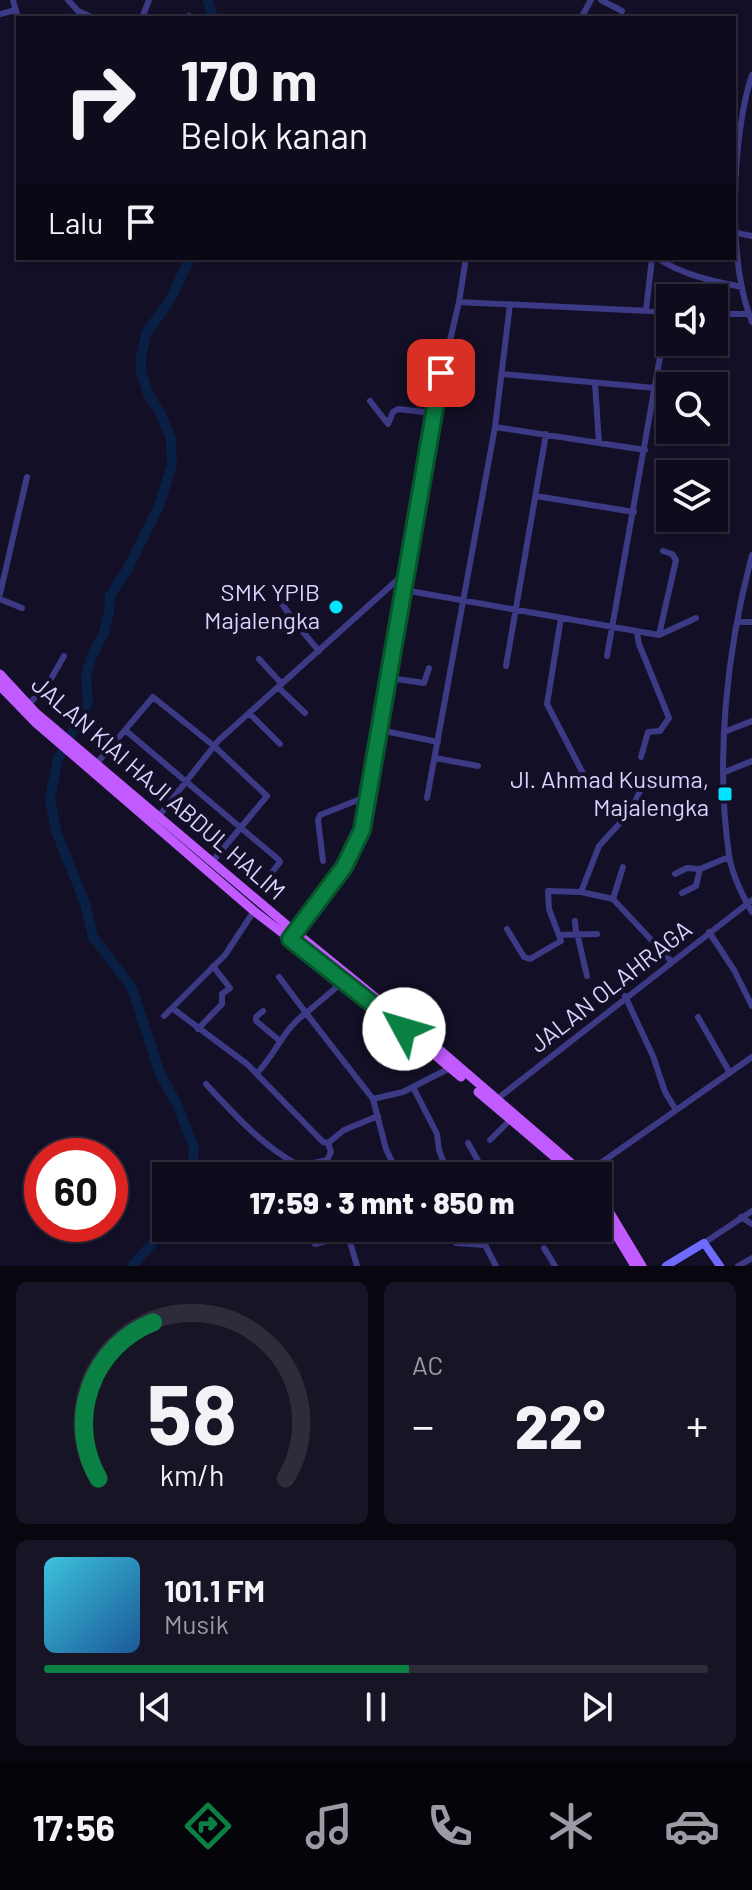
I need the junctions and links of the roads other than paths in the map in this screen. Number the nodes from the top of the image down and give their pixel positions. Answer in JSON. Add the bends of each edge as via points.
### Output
{"nodes":[{"id":1,"x":13,"y":0,"type":"edge"},
{"id":2,"x":68,"y":0,"type":"edge"},
{"id":3,"x":601,"y":0,"type":"edge"},
{"id":4,"x":16,"y":10,"type":"junction"},
{"id":5,"x":622,"y":11,"type":"dead end"},
{"id":6,"x":0,"y":14,"type":"edge"},
{"id":7,"x":18,"y":16,"type":"edge"},
{"id":8,"x":89,"y":16,"type":"edge"},
{"id":9,"x":752,"y":75,"type":"edge"},
{"id":10,"x":743,"y":112,"type":"junction"},
{"id":11,"x":752,"y":115,"type":"edge"},
{"id":12,"x":737,"y":233,"type":"junction"},
{"id":13,"x":752,"y":236,"type":"edge"},
{"id":14,"x":466,"y":260,"type":"edge"},
{"id":15,"x":654,"y":260,"type":"edge"},
{"id":16,"x":658,"y":260,"type":"edge"},
{"id":17,"x":742,"y":287,"type":"junction"},
{"id":18,"x":459,"y":302,"type":"junction"},
{"id":19,"x":510,"y":304,"type":"junction"},
{"id":20,"x":646,"y":311,"type":"junction"},
{"id":21,"x":656,"y":311,"type":"edge"},
{"id":22,"x":728,"y":315,"type":"edge"},
{"id":23,"x":751,"y":318,"type":"edge"},
{"id":24,"x":661,"y":356,"type":"edge"},
{"id":25,"x":503,"y":374,"type":"junction"},
{"id":26,"x":595,"y":384,"type":"junction"},
{"id":27,"x":655,"y":388,"type":"junction"},
{"id":28,"x":370,"y":401,"type":"dead end"},
{"id":29,"x":433,"y":413,"type":"junction"},
{"id":30,"x":495,"y":427,"type":"junction"},
{"id":31,"x":546,"y":434,"type":"junction"},
{"id":32,"x":599,"y":443,"type":"junction"},
{"id":33,"x":645,"y":450,"type":"junction"},
{"id":34,"x":27,"y":477,"type":"dead end"},
{"id":35,"x":536,"y":496,"type":"junction"},
{"id":36,"x":634,"y":512,"type":"junction"},
{"id":37,"x":663,"y":551,"type":"dead end"},
{"id":38,"x":752,"y":555,"type":"edge"},
{"id":39,"x":406,"y":572,"type":"junction"},
{"id":40,"x":404,"y":590,"type":"junction"},
{"id":41,"x":276,"y":595,"type":"dead end"},
{"id":42,"x":0,"y":596,"type":"edge"},
{"id":43,"x":464,"y":599,"type":"junction"},
{"id":44,"x":22,"y":608,"type":"dead end"},
{"id":45,"x":515,"y":609,"type":"junction"},
{"id":46,"x":561,"y":618,"type":"junction"},
{"id":47,"x":696,"y":618,"type":"dead end"},
{"id":48,"x":737,"y":622,"type":"junction"},
{"id":49,"x":752,"y":622,"type":"edge"},
{"id":50,"x":612,"y":628,"type":"junction"},
{"id":51,"x":637,"y":633,"type":"junction"},
{"id":52,"x":659,"y":635,"type":"junction"},
{"id":53,"x":319,"y":651,"type":"junction"},
{"id":54,"x":64,"y":656,"type":"dead end"},
{"id":55,"x":607,"y":656,"type":"dead end"},
{"id":56,"x":259,"y":659,"type":"dead end"},
{"id":57,"x":506,"y":666,"type":"dead end"},
{"id":58,"x":429,"y":668,"type":"dead end"},
{"id":59,"x":0,"y":674,"type":"edge"},
{"id":60,"x":390,"y":678,"type":"junction"},
{"id":61,"x":280,"y":685,"type":"junction"},
{"id":62,"x":0,"y":686,"type":"edge"},
{"id":63,"x":28,"y":705,"type":"junction"},
{"id":64,"x":249,"y":713,"type":"junction"},
{"id":65,"x":305,"y":713,"type":"dead end"},
{"id":66,"x":752,"y":721,"type":"edge"},
{"id":67,"x":125,"y":730,"type":"junction"},
{"id":68,"x":380,"y":730,"type":"junction"},
{"id":69,"x":51,"y":731,"type":"junction"},
{"id":70,"x":724,"y":732,"type":"junction"},
{"id":71,"x":438,"y":742,"type":"junction"},
{"id":72,"x":280,"y":744,"type":"dead end"},
{"id":73,"x":214,"y":746,"type":"junction"},
{"id":74,"x":641,"y":757,"type":"dead end"},
{"id":75,"x":435,"y":758,"type":"junction"},
{"id":76,"x":91,"y":761,"type":"junction"},
{"id":77,"x":752,"y":761,"type":"edge"},
{"id":78,"x":478,"y":766,"type":"dead end"},
{"id":79,"x":725,"y":772,"type":"junction"},
{"id":80,"x":188,"y":782,"type":"junction"},
{"id":81,"x":588,"y":783,"type":"dead end"},
{"id":82,"x":642,"y":787,"type":"dead end"},
{"id":83,"x":368,"y":796,"type":"junction"},
{"id":84,"x":427,"y":798,"type":"dead end"},
{"id":85,"x":159,"y":816,"type":"junction"},
{"id":86,"x":241,"y":828,"type":"junction"},
{"id":87,"x":729,"y":857,"type":"junction"},
{"id":88,"x":323,"y":861,"type":"dead end"},
{"id":89,"x":212,"y":862,"type":"junction"},
{"id":90,"x":623,"y":867,"type":"dead end"},
{"id":91,"x":700,"y":869,"type":"junction"},
{"id":92,"x":675,"y":874,"type":"dead end"},
{"id":93,"x":263,"y":884,"type":"dead end"},
{"id":94,"x":581,"y":892,"type":"junction"},
{"id":95,"x":682,"y":893,"type":"dead end"},
{"id":96,"x":613,"y":899,"type":"junction"},
{"id":97,"x":750,"y":902,"type":"edge"},
{"id":98,"x":254,"y":911,"type":"junction"},
{"id":99,"x":752,"y":912,"type":"edge"},
{"id":100,"x":575,"y":921,"type":"dead end"},
{"id":101,"x":507,"y":929,"type":"dead end"},
{"id":102,"x":709,"y":932,"type":"junction"},
{"id":103,"x":577,"y":933,"type":"junction"},
{"id":104,"x":597,"y":934,"type":"dead end"},
{"id":105,"x":293,"y":935,"type":"junction"},
{"id":106,"x":559,"y":935,"type":"junction"},
{"id":107,"x":671,"y":961,"type":"junction"},
{"id":108,"x":213,"y":966,"type":"junction"},
{"id":109,"x":587,"y":976,"type":"dead end"},
{"id":110,"x":279,"y":977,"type":"dead end"},
{"id":111,"x":344,"y":981,"type":"junction"},
{"id":112,"x":625,"y":996,"type":"junction"},
{"id":113,"x":751,"y":1001,"type":"edge"},
{"id":114,"x":172,"y":1008,"type":"junction"},
{"id":115,"x":263,"y":1011,"type":"dead end"},
{"id":116,"x":306,"y":1013,"type":"junction"},
{"id":117,"x":164,"y":1016,"type":"dead end"},
{"id":118,"x":698,"y":1017,"type":"dead end"},
{"id":119,"x":198,"y":1029,"type":"junction"},
{"id":120,"x":280,"y":1041,"type":"junction"},
{"id":121,"x":752,"y":1057,"type":"edge"},
{"id":122,"x":450,"y":1068,"type":"junction"},
{"id":123,"x":257,"y":1073,"type":"junction"},
{"id":124,"x":730,"y":1073,"type":"junction"},
{"id":125,"x":206,"y":1084,"type":"dead end"},
{"id":126,"x":413,"y":1087,"type":"junction"},
{"id":127,"x":373,"y":1099,"type":"junction"},
{"id":128,"x":497,"y":1099,"type":"junction"},
{"id":129,"x":676,"y":1110,"type":"junction"},
{"id":130,"x":378,"y":1116,"type":"junction"},
{"id":131,"x":511,"y":1119,"type":"junction"},
{"id":132,"x":490,"y":1140,"type":"dead end"},
{"id":133,"x":328,"y":1143,"type":"junction"},
{"id":134,"x":468,"y":1143,"type":"dead end"},
{"id":135,"x":293,"y":1162,"type":"edge"},
{"id":136,"x":318,"y":1162,"type":"edge"},
{"id":137,"x":392,"y":1162,"type":"edge"},
{"id":138,"x":444,"y":1162,"type":"edge"},
{"id":139,"x":479,"y":1162,"type":"edge"},
{"id":140,"x":566,"y":1162,"type":"edge"},
{"id":141,"x":567,"y":1162,"type":"edge"},
{"id":142,"x":601,"y":1162,"type":"edge"},
{"id":143,"x":746,"y":1214,"type":"edge"},
{"id":144,"x":612,"y":1216,"type":"edge"},
{"id":145,"x":752,"y":1224,"type":"edge"},
{"id":146,"x":612,"y":1228,"type":"edge"},
{"id":147,"x":324,"y":1242,"type":"edge"},
{"id":148,"x":350,"y":1242,"type":"edge"},
{"id":149,"x":455,"y":1242,"type":"edge"},
{"id":150,"x":486,"y":1242,"type":"edge"},
{"id":151,"x":704,"y":1243,"type":"junction"},
{"id":152,"x":315,"y":1244,"type":"dead end"},
{"id":153,"x":485,"y":1245,"type":"junction"},
{"id":154,"x":544,"y":1248,"type":"dead end"},
{"id":155,"x":752,"y":1258,"type":"edge"},
{"id":156,"x":357,"y":1266,"type":"edge"},
{"id":157,"x":496,"y":1266,"type":"edge"},
{"id":158,"x":555,"y":1266,"type":"edge"},
{"id":159,"x":635,"y":1266,"type":"edge"},
{"id":160,"x":642,"y":1266,"type":"edge"},
{"id":161,"x":666,"y":1266,"type":"edge"},
{"id":162,"x":720,"y":1266,"type":"edge"},
{"id":163,"x":738,"y":1266,"type":"edge"}],
"edges":[{"from":1,"to":4,"type":"street"},
{"from":2,"to":8,"type":"street"},
{"from":3,"to":5,"type":"street"},
{"from":4,"to":6,"type":"street"},
{"from":4,"to":7,"type":"street"},
{"from":9,"to":10,"type":"street"},
{"from":10,"to":11,"type":"street"},
{"from":10,"to":12,"type":"street"},
{"from":12,"to":13,"type":"street"},
{"from":12,"to":17,"type":"street"},
{"from":14,"to":18,"type":"street"},
{"from":15,"to":20,"type":"street"},
{"from":16,"to":17,"type":"street","via":[[707,280]]},
{"from":17,"to":23,"type":"street"},
{"from":18,"to":19,"type":"street"},
{"from":18,"to":29,"type":"street"},
{"from":19,"to":20,"type":"street"},
{"from":19,"to":25,"type":"street"},
{"from":20,"to":21,"type":"street"},
{"from":22,"to":23,"type":"street"},
{"from":24,"to":27,"type":"street"},
{"from":25,"to":26,"type":"street"},
{"from":25,"to":30,"type":"street"},
{"from":26,"to":27,"type":"street"},
{"from":26,"to":32,"type":"street"},
{"from":27,"to":33,"type":"street"},
{"from":28,"to":29,"type":"street","via":[[388,424],[398,409]]},
{"from":29,"to":39,"type":"street"},
{"from":30,"to":31,"type":"street"},
{"from":30,"to":43,"type":"street"},
{"from":31,"to":32,"type":"street"},
{"from":31,"to":35,"type":"street"},
{"from":32,"to":33,"type":"street"},
{"from":33,"to":36,"type":"street"},
{"from":34,"to":42,"type":"street"},
{"from":35,"to":36,"type":"street"},
{"from":35,"to":45,"type":"street"},
{"from":36,"to":50,"type":"street"},
{"from":37,"to":52,"type":"street","via":[[676,560]]},
{"from":38,"to":48,"type":"street"},
{"from":39,"to":40,"type":"street"},
{"from":39,"to":53,"type":"street"},
{"from":40,"to":43,"type":"street"},
{"from":40,"to":60,"type":"street"},
{"from":41,"to":53,"type":"street"},
{"from":42,"to":44,"type":"street"},
{"from":43,"to":45,"type":"street"},
{"from":43,"to":71,"type":"street"},
{"from":45,"to":46,"type":"street"},
{"from":45,"to":57,"type":"street"},
{"from":46,"to":50,"type":"street"},
{"from":46,"to":81,"type":"street","via":[[547,704]]},
{"from":47,"to":52,"type":"street"},
{"from":48,"to":49,"type":"street"},
{"from":48,"to":70,"type":"street"},
{"from":50,"to":51,"type":"street"},
{"from":50,"to":55,"type":"street"},
{"from":51,"to":52,"type":"street"},
{"from":51,"to":74,"type":"street","via":[[669,718],[660,731],[648,732]]},
{"from":53,"to":61,"type":"street"},
{"from":54,"to":63,"type":"street"},
{"from":56,"to":61,"type":"street"},
{"from":58,"to":60,"type":"street","via":[[424,683]]},
{"from":59,"to":63,"type":"main road","name":"JALAN KIAI HAJI ABDUL HALIM"},
{"from":60,"to":68,"type":"street"},
{"from":61,"to":64,"type":"street"},
{"from":61,"to":65,"type":"street"},
{"from":62,"to":69,"type":"main road","name":"JALAN KIAI HAJI ABDUL HALIM"},
{"from":63,"to":69,"type":"main road","name":"JALAN KIAI HAJI ABDUL HALIM"},
{"from":64,"to":72,"type":"street"},
{"from":64,"to":73,"type":"street"},
{"from":66,"to":70,"type":"street"},
{"from":67,"to":73,"type":"street","via":[[153,697]]},
{"from":67,"to":76,"type":"street"},
{"from":67,"to":80,"type":"street"},
{"from":68,"to":71,"type":"street"},
{"from":68,"to":83,"type":"street"},
{"from":69,"to":76,"type":"main road","name":"JALAN KIAI HAJI ABDUL HALIM"},
{"from":70,"to":79,"type":"street"},
{"from":71,"to":75,"type":"street"},
{"from":73,"to":80,"type":"street"},
{"from":73,"to":86,"type":"street","via":[[266,793]]},
{"from":75,"to":78,"type":"street"},
{"from":75,"to":84,"type":"street"},
{"from":76,"to":85,"type":"main road","name":"JALAN KIAI HAJI ABDUL HALIM"},
{"from":76,"to":98,"type":"main road","name":"JALAN KIAI HAJI ABDUL HALIM"},
{"from":77,"to":79,"type":"street"},
{"from":79,"to":87,"type":"street"},
{"from":80,"to":85,"type":"street"},
{"from":80,"to":86,"type":"street"},
{"from":82,"to":94,"type":"street","via":[[630,812],[599,846]]},
{"from":83,"to":88,"type":"street","via":[[320,815]]},
{"from":83,"to":105,"type":"street","via":[[354,849]]},
{"from":85,"to":89,"type":"main road","name":"JALAN KIAI HAJI ABDUL HALIM"},
{"from":86,"to":89,"type":"street"},
{"from":86,"to":93,"type":"street","via":[[279,860]]},
{"from":87,"to":91,"type":"street"},
{"from":87,"to":97,"type":"street"},
{"from":89,"to":105,"type":"main road","name":"JALAN KIAI HAJI ABDUL HALIM"},
{"from":90,"to":96,"type":"street"},
{"from":91,"to":92,"type":"street"},
{"from":91,"to":95,"type":"street","via":[[696,886]]},
{"from":94,"to":96,"type":"street"},
{"from":94,"to":106,"type":"street","via":[[548,891]]},
{"from":96,"to":107,"type":"street"},
{"from":97,"to":99,"type":"street"},
{"from":97,"to":102,"type":"street","name":"JALAN OLAHRAGA"},
{"from":98,"to":105,"type":"main road","name":"JALAN KIAI HAJI ABDUL HALIM"},
{"from":98,"to":108,"type":"street"},
{"from":100,"to":103,"type":"street"},
{"from":101,"to":106,"type":"street","via":[[527,959],[559,943]]},
{"from":102,"to":107,"type":"street","name":"JALAN OLAHRAGA"},
{"from":102,"to":113,"type":"street"},
{"from":103,"to":104,"type":"street"},
{"from":103,"to":106,"type":"street"},
{"from":103,"to":109,"type":"street"},
{"from":105,"to":111,"type":"main road","name":"JALAN KIAI HAJI ABDUL HALIM"},
{"from":105,"to":128,"type":"main road","name":"JALAN KIAI HAJI ABDUL HALIM"},
{"from":107,"to":112,"type":"street","name":"JALAN OLAHRAGA"},
{"from":108,"to":114,"type":"street"},
{"from":108,"to":119,"type":"street","via":[[230,988]]},
{"from":110,"to":116,"type":"street"},
{"from":111,"to":116,"type":"street"},
{"from":111,"to":122,"type":"main road","name":"JALAN KIAI HAJI ABDUL HALIM"},
{"from":112,"to":128,"type":"street","name":"JALAN OLAHRAGA"},
{"from":112,"to":129,"type":"street"},
{"from":114,"to":117,"type":"street"},
{"from":114,"to":119,"type":"street"},
{"from":115,"to":120,"type":"street","via":[[256,1021]]},
{"from":116,"to":120,"type":"street"},
{"from":116,"to":127,"type":"street"},
{"from":118,"to":124,"type":"street"},
{"from":119,"to":123,"type":"street"},
{"from":120,"to":123,"type":"street"},
{"from":121,"to":124,"type":"street"},
{"from":122,"to":126,"type":"street"},
{"from":122,"to":131,"type":"main road","name":"JALAN KIAI HAJI ABDUL HALIM"},
{"from":123,"to":133,"type":"street"},
{"from":124,"to":129,"type":"street"},
{"from":125,"to":135,"type":"street"},
{"from":126,"to":127,"type":"street"},
{"from":126,"to":138,"type":"street","via":[[437,1134]]},
{"from":127,"to":130,"type":"street"},
{"from":128,"to":141,"type":"main road","name":"JALAN KIAI HAJI ABDUL HALIM"},
{"from":129,"to":142,"type":"street"},
{"from":130,"to":133,"type":"street"},
{"from":130,"to":137,"type":"street"},
{"from":131,"to":132,"type":"street"},
{"from":131,"to":140,"type":"main road","name":"JALAN KIAI HAJI ABDUL HALIM"},
{"from":133,"to":136,"type":"street","via":[[328,1158]]},
{"from":134,"to":139,"type":"street"},
{"from":143,"to":145,"type":"street"},
{"from":143,"to":151,"type":"street"},
{"from":144,"to":160,"type":"main road"},
{"from":146,"to":159,"type":"main road"},
{"from":147,"to":152,"type":"street"},
{"from":148,"to":156,"type":"street"},
{"from":149,"to":153,"type":"street"},
{"from":150,"to":153,"type":"street"},
{"from":151,"to":161,"type":"main road"},
{"from":151,"to":162,"type":"main road"},
{"from":153,"to":157,"type":"street"},
{"from":154,"to":158,"type":"street"},
{"from":155,"to":163,"type":"street"}]}
